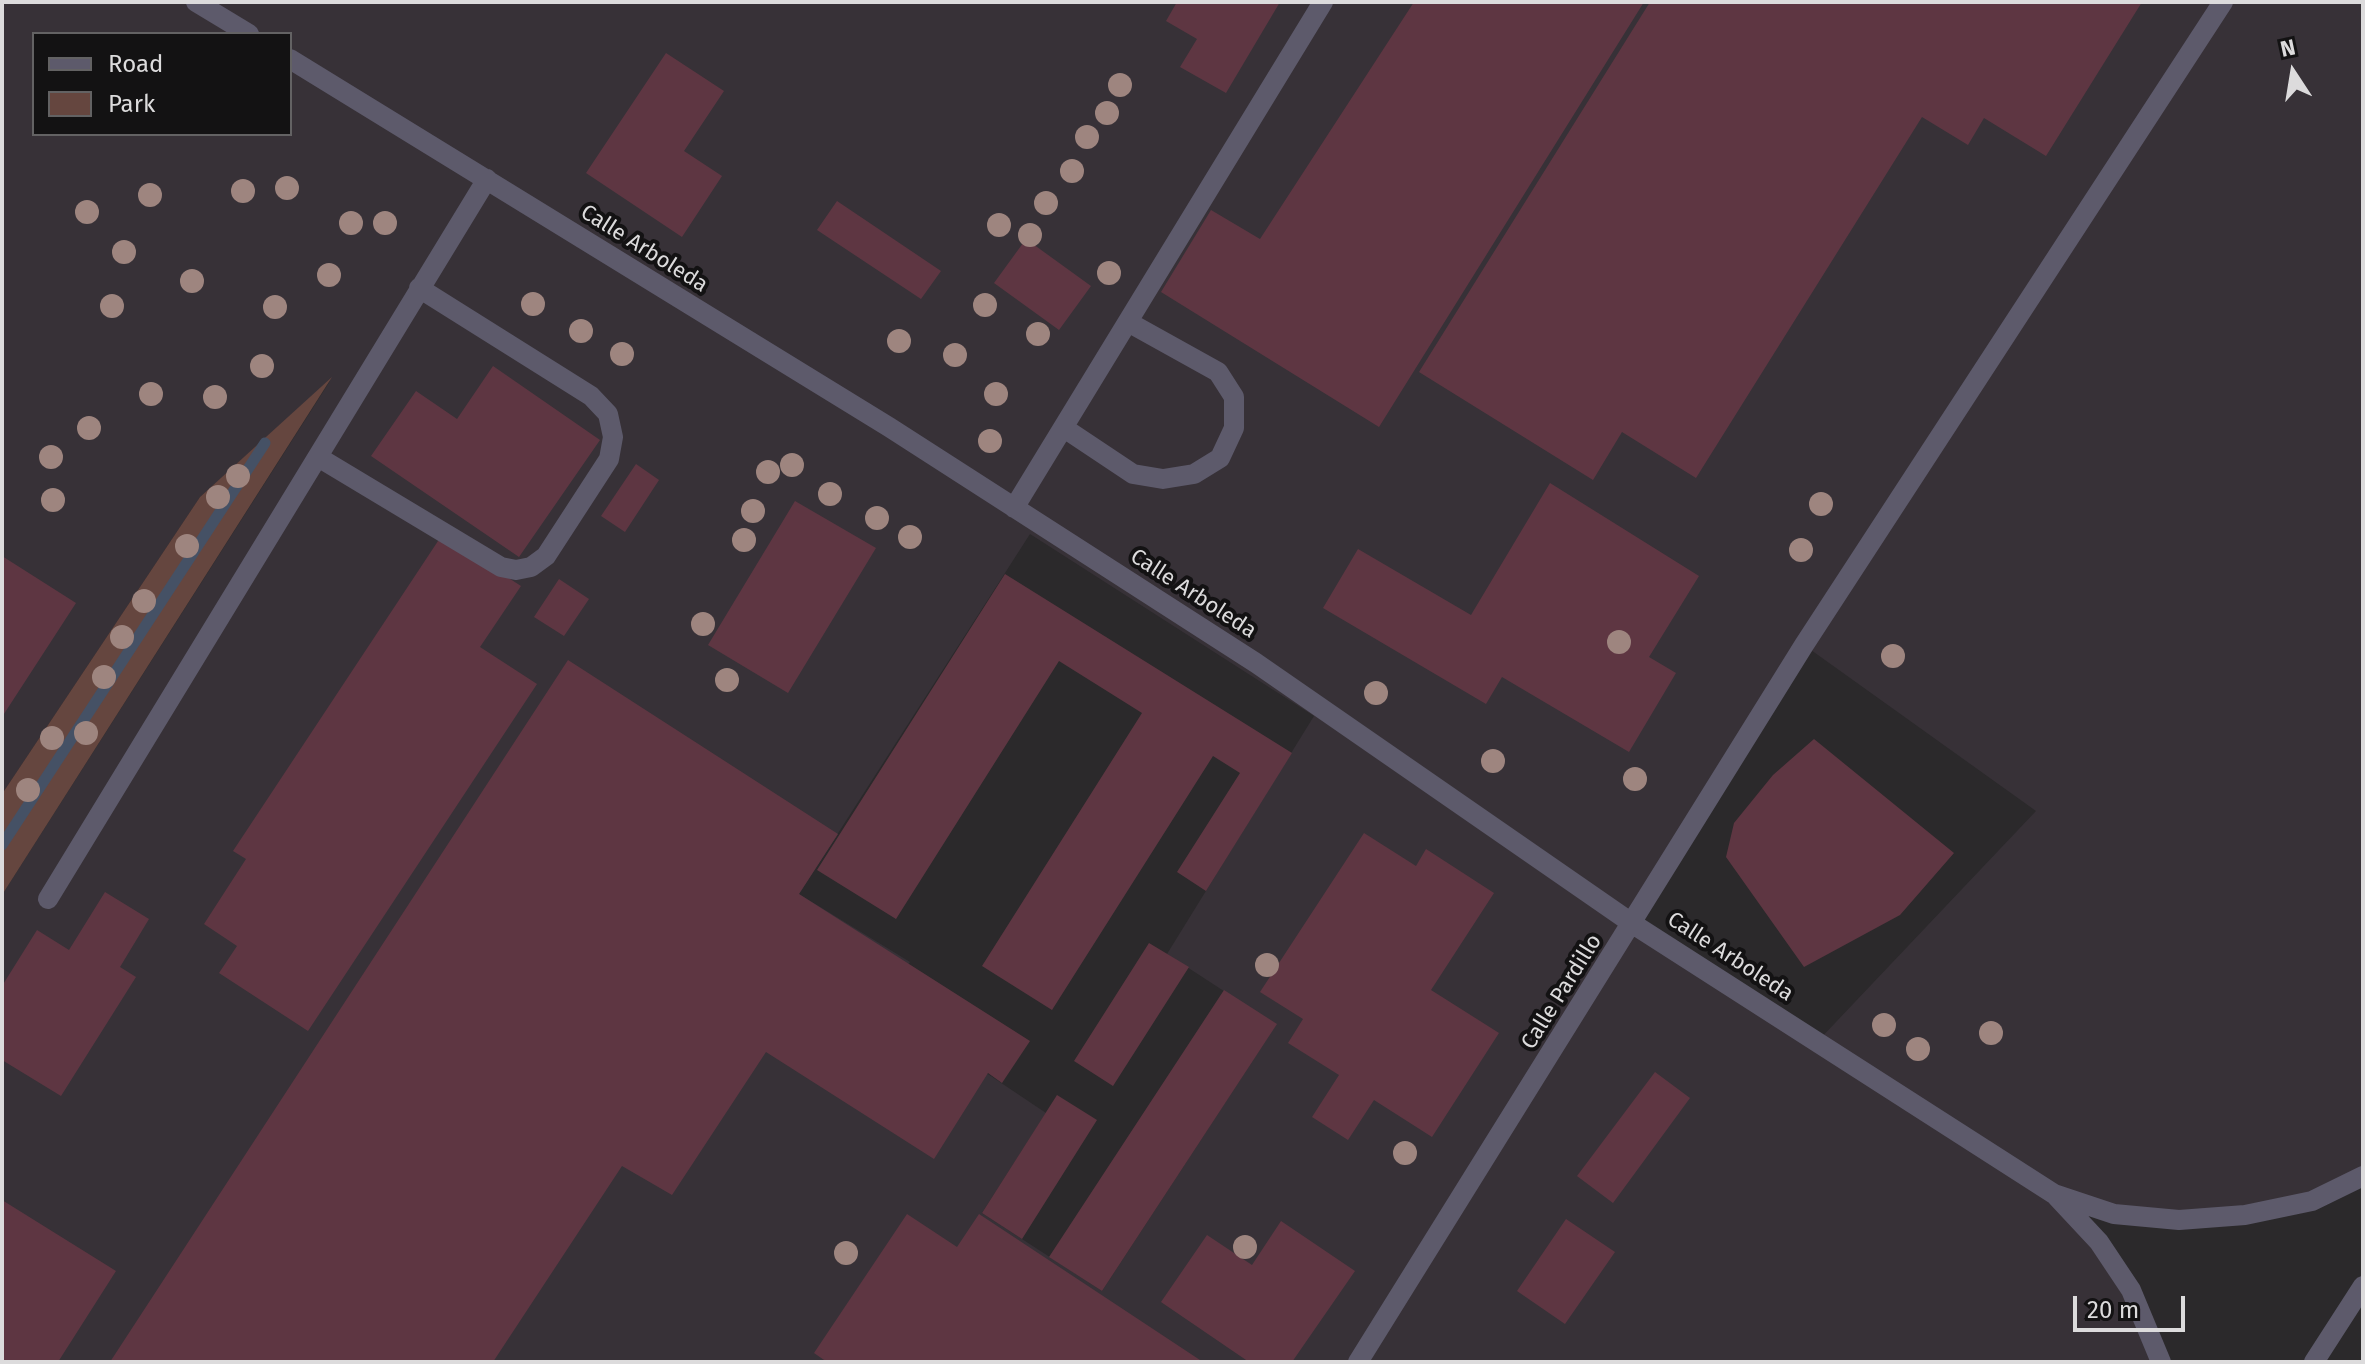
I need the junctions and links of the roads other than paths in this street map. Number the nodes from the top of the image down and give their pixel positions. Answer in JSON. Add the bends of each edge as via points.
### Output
{"nodes":[{"id":1,"x":196,"y":2,"type":"edge"},
{"id":2,"x":1323,"y":2,"type":"edge"},
{"id":3,"x":2223,"y":2,"type":"edge"},
{"id":4,"x":246,"y":32,"type":"edge"},
{"id":5,"x":292,"y":60,"type":"edge"},
{"id":6,"x":487,"y":179,"type":"junction"},
{"id":7,"x":419,"y":288,"type":"junction"},
{"id":8,"x":1128,"y":322,"type":"junction"},
{"id":9,"x":1064,"y":428,"type":"junction"},
{"id":10,"x":318,"y":457,"type":"junction"},
{"id":11,"x":1014,"y":508,"type":"junction"},
{"id":12,"x":48,"y":899,"type":"dead end"},
{"id":13,"x":1633,"y":924,"type":"junction"},
{"id":14,"x":2363,"y":1176,"type":"edge"},
{"id":15,"x":2054,"y":1194,"type":"junction"},
{"id":16,"x":2363,"y":1286,"type":"edge"},
{"id":17,"x":1358,"y":1362,"type":"edge"},
{"id":18,"x":2161,"y":1362,"type":"edge"},
{"id":19,"x":2314,"y":1362,"type":"edge"}],
"edges":[{"from":1,"to":4,"type":"street"},
{"from":2,"to":8,"type":"street"},
{"from":3,"to":13,"type":"street","name":"Calle Pardillo","via":[[1804,645]]},
{"from":5,"to":6,"type":"street","name":"Calle Arboleda"},
{"from":6,"to":7,"type":"street"},
{"from":6,"to":11,"type":"street","name":"Calle Arboleda"},
{"from":7,"to":10,"type":"street"},
{"from":7,"to":10,"type":"street","via":[[591,396],[608,414],[613,437],[609,459],[546,556],[516,570],[501,567]]},
{"from":8,"to":9,"type":"street"},
{"from":8,"to":9,"type":"street","via":[[1218,372],[1234,397],[1234,428],[1220,458],[1194,474],[1163,479],[1133,474]]},
{"from":9,"to":11,"type":"street"},
{"from":10,"to":12,"type":"street"},
{"from":11,"to":13,"type":"street","name":"Calle Arboleda","via":[[1323,708]]},
{"from":13,"to":15,"type":"street","name":"Calle Arboleda"},
{"from":13,"to":17,"type":"street","name":"Calle Pardillo"},
{"from":14,"to":15,"type":"street","via":[[2312,1201],[2245,1215],[2179,1220],[2114,1214]]},
{"from":15,"to":18,"type":"street","via":[[2099,1242],[2131,1290]]},
{"from":16,"to":19,"type":"street"}]}
